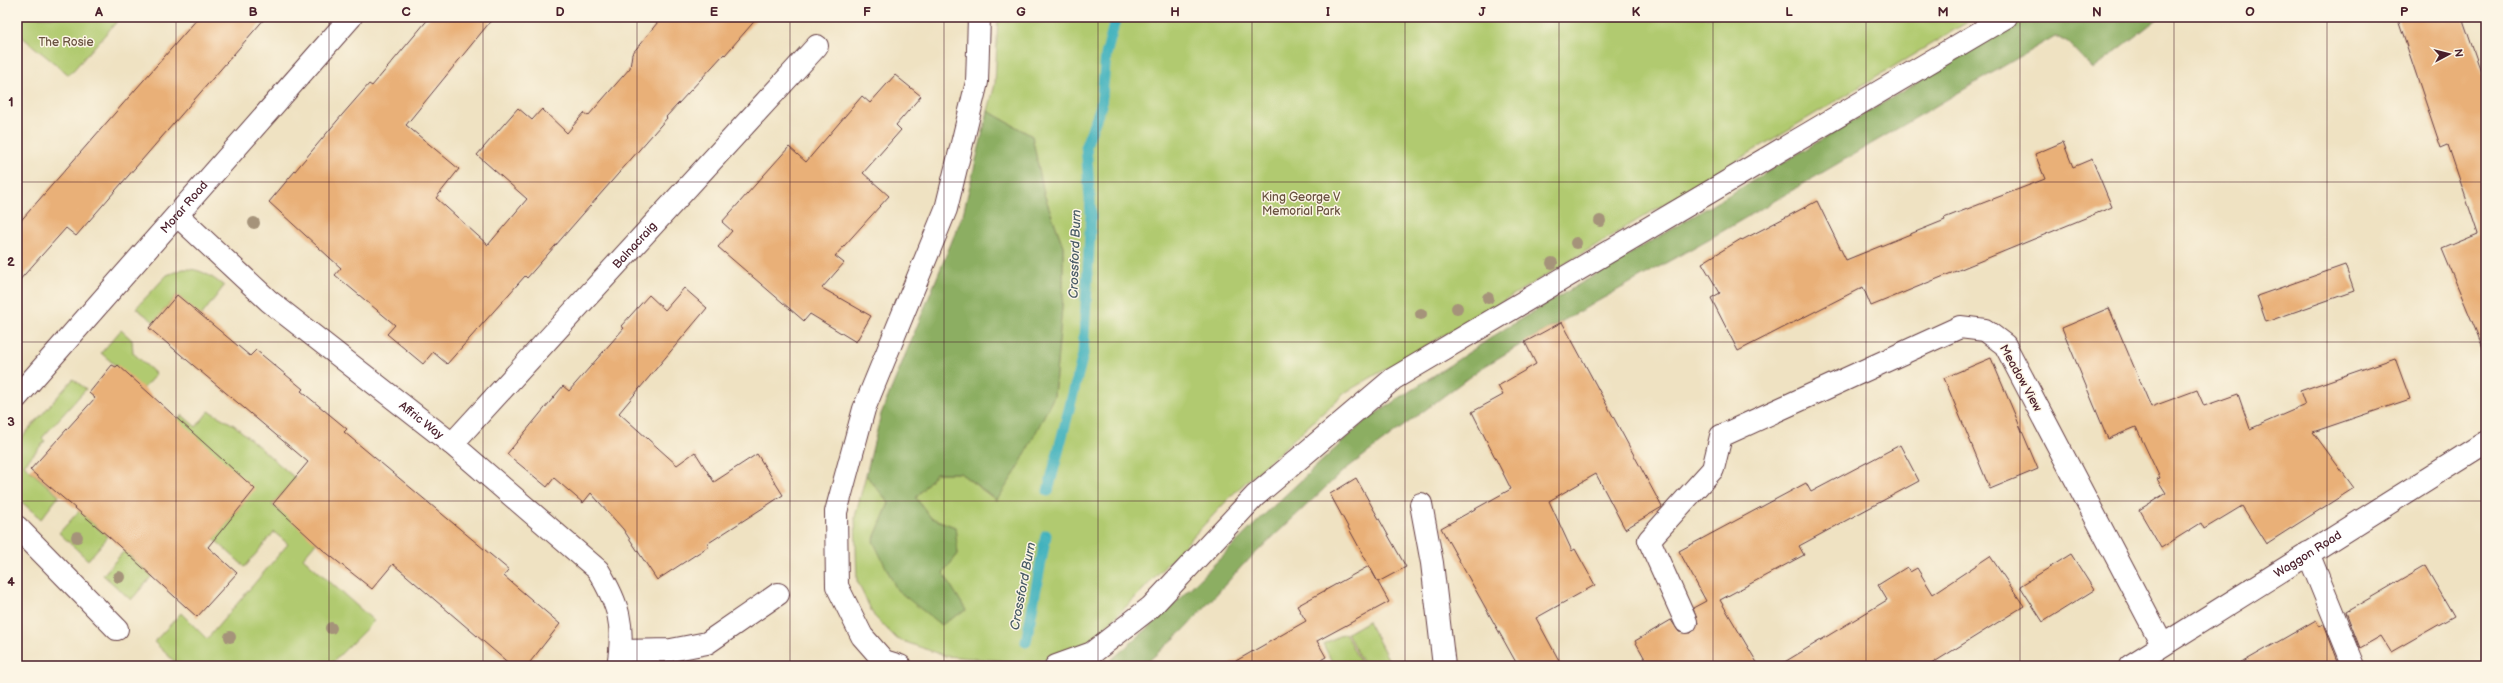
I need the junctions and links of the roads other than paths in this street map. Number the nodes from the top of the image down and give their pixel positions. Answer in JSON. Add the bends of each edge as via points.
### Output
{"nodes":[{"id":1,"x":351,"y":17,"type":"edge"},
{"id":2,"x":979,"y":17,"type":"edge"},
{"id":3,"x":2006,"y":17,"type":"edge"},
{"id":4,"x":817,"y":46,"type":"dead end"},
{"id":5,"x":178,"y":216,"type":"junction"},
{"id":6,"x":17,"y":397,"type":"edge"},
{"id":7,"x":2486,"y":442,"type":"edge"},
{"id":8,"x":452,"y":444,"type":"junction"},
{"id":9,"x":1421,"y":504,"type":"dead end"},
{"id":10,"x":17,"y":527,"type":"edge"},
{"id":11,"x":2308,"y":553,"type":"junction"},
{"id":12,"x":778,"y":594,"type":"dead end"},
{"id":13,"x":1686,"y":622,"type":"dead end"},
{"id":14,"x":117,"y":629,"type":"dead end"},
{"id":15,"x":2162,"y":644,"type":"junction"},
{"id":16,"x":619,"y":658,"type":"edge"},
{"id":17,"x":900,"y":666,"type":"edge"},
{"id":18,"x":1056,"y":666,"type":"edge"},
{"id":19,"x":1444,"y":666,"type":"edge"},
{"id":20,"x":2130,"y":666,"type":"edge"},
{"id":21,"x":2354,"y":666,"type":"edge"}],
"edges":[{"from":1,"to":5,"type":"street","name":"Morar Road"},
{"from":2,"to":17,"type":"street","via":[[976,82],[946,209],[864,409],[836,512],[837,586],[862,636],[884,661]]},
{"from":3,"to":18,"type":"street","via":[[1393,379],[1254,496],[1151,608],[1092,654]]},
{"from":4,"to":8,"type":"street","name":"Balnacraig"},
{"from":5,"to":6,"type":"street","name":"Morar Road"},
{"from":5,"to":8,"type":"street","name":"Affric Way","via":[[269,301]]},
{"from":7,"to":11,"type":"street","name":"Waggon Road"},
{"from":8,"to":16,"type":"street","name":"Affric Way","via":[[598,570],[612,593],[620,616]]},
{"from":9,"to":19,"type":"street","via":[[1432,563]]},
{"from":10,"to":14,"type":"street"},
{"from":11,"to":15,"type":"street","name":"Waggon Road"},
{"from":11,"to":21,"type":"street"},
{"from":12,"to":16,"type":"street","via":[[707,642]]},
{"from":13,"to":15,"type":"street","name":"Meadow View","via":[[1649,540],[1714,469],[1721,436],[1960,327],[1986,330],[2005,345]]},
{"from":15,"to":20,"type":"street","name":"Waggon Road"}]}
